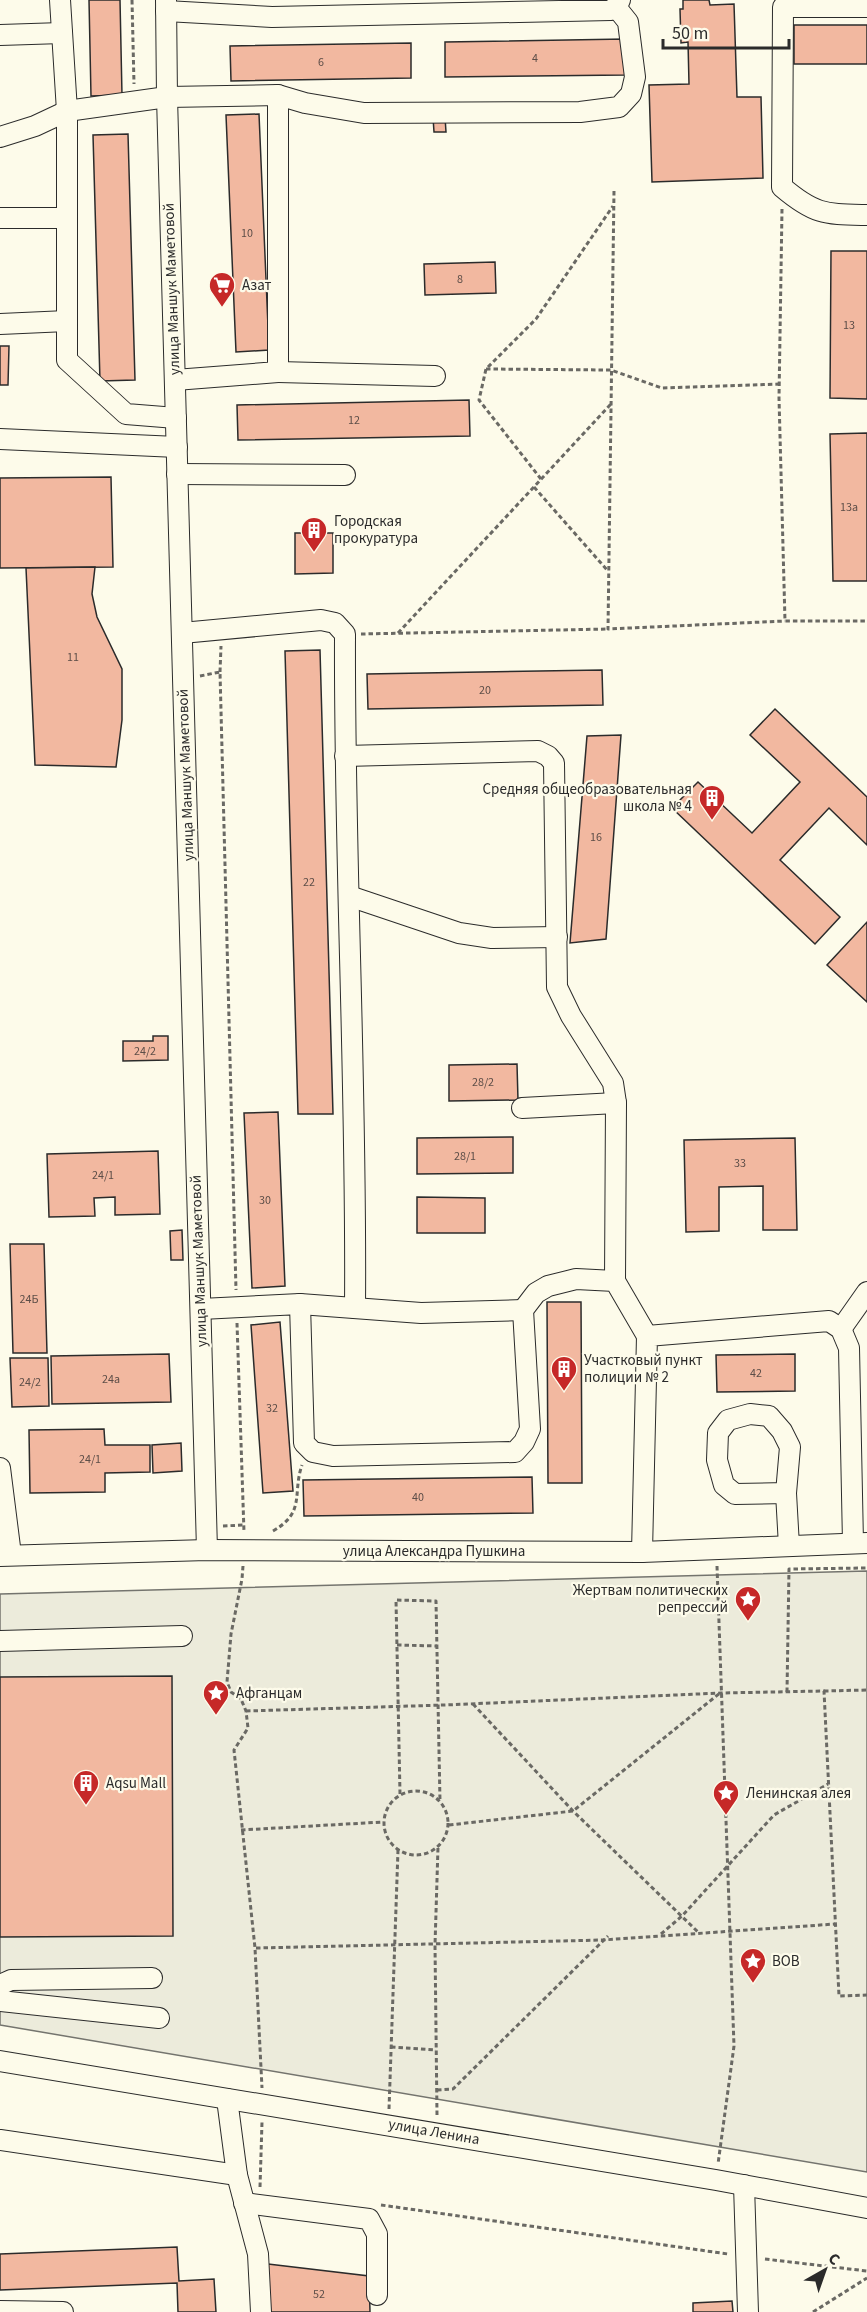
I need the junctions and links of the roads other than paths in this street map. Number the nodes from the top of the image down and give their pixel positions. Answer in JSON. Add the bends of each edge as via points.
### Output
{"nodes":[{"id":1,"x":60,"y":0,"type":"edge"},
{"id":2,"x":618,"y":4,"type":"edge"},
{"id":3,"x":861,"y":5,"type":"edge"},
{"id":4,"x":166,"y":6,"type":"edge"},
{"id":5,"x":272,"y":9,"type":"edge"},
{"id":6,"x":62,"y":33,"type":"junction"},
{"id":7,"x":0,"y":35,"type":"edge"},
{"id":8,"x":278,"y":95,"type":"junction"},
{"id":9,"x":167,"y":97,"type":"junction"},
{"id":10,"x":67,"y":111,"type":"junction"},
{"id":11,"x":0,"y":137,"type":"edge"},
{"id":12,"x":867,"y":215,"type":"edge"},
{"id":13,"x":0,"y":218,"type":"edge"},
{"id":14,"x":67,"y":218,"type":"junction"},
{"id":15,"x":67,"y":321,"type":"junction"},
{"id":16,"x":0,"y":324,"type":"edge"},
{"id":17,"x":278,"y":372,"type":"junction"},
{"id":18,"x":435,"y":375,"type":"dead end"},
{"id":19,"x":175,"y":380,"type":"junction"},
{"id":20,"x":176,"y":418,"type":"junction"},
{"id":21,"x":0,"y":439,"type":"edge"},
{"id":22,"x":177,"y":447,"type":"junction"},
{"id":23,"x":177,"y":474,"type":"junction"},
{"id":24,"x":345,"y":474,"type":"dead end"},
{"id":25,"x":182,"y":633,"type":"junction"},
{"id":26,"x":345,"y":756,"type":"junction"},
{"id":27,"x":350,"y":896,"type":"junction"},
{"id":28,"x":557,"y":937,"type":"junction"},
{"id":29,"x":616,"y":1103,"type":"junction"},
{"id":30,"x":522,"y":1108,"type":"dead end"},
{"id":31,"x":615,"y":1281,"type":"junction"},
{"id":32,"x":867,"y":1292,"type":"edge"},
{"id":33,"x":300,"y":1304,"type":"junction"},
{"id":34,"x":355,"y":1308,"type":"junction"},
{"id":35,"x":201,"y":1309,"type":"junction"},
{"id":36,"x":523,"y":1310,"type":"junction"},
{"id":37,"x":841,"y":1329,"type":"junction"},
{"id":38,"x":647,"y":1336,"type":"junction"},
{"id":39,"x":0,"y":1468,"type":"edge"},
{"id":40,"x":786,"y":1493,"type":"junction"},
{"id":41,"x":860,"y":1543,"type":"edge"},
{"id":42,"x":789,"y":1546,"type":"junction"},
{"id":43,"x":207,"y":1550,"type":"junction"},
{"id":44,"x":642,"y":1552,"type":"junction"},
{"id":45,"x":5,"y":1556,"type":"edge"},
{"id":46,"x":182,"y":1636,"type":"dead end"},
{"id":47,"x":0,"y":1641,"type":"edge"},
{"id":48,"x":152,"y":1978,"type":"dead end"},
{"id":49,"x":0,"y":1985,"type":"edge"},
{"id":50,"x":0,"y":2001,"type":"edge"},
{"id":51,"x":159,"y":2018,"type":"dead end"},
{"id":52,"x":0,"y":2061,"type":"edge"},
{"id":53,"x":226,"y":2099,"type":"junction"},
{"id":54,"x":0,"y":2140,"type":"edge"},
{"id":55,"x":237,"y":2175,"type":"junction"},
{"id":56,"x":744,"y":2185,"type":"junction"},
{"id":57,"x":244,"y":2203,"type":"junction"},
{"id":58,"x":867,"y":2208,"type":"edge"},
{"id":59,"x":377,"y":2295,"type":"dead end"},
{"id":60,"x":0,"y":2311,"type":"edge"},
{"id":61,"x":63,"y":2312,"type":"edge"},
{"id":62,"x":261,"y":2312,"type":"edge"},
{"id":63,"x":748,"y":2312,"type":"edge"}],
"edges":[{"from":1,"to":6,"type":"street"},
{"from":2,"to":5,"type":"street","via":[[611,10]]},
{"from":2,"to":8,"type":"street","via":[[628,22],[635,77],[631,94],[619,107],[580,112],[364,113]]},
{"from":3,"to":12,"type":"street","via":[[783,7],[782,187],[801,204],[826,214]]},
{"from":4,"to":5,"type":"street"},
{"from":4,"to":9,"type":"street","name":"улица Маншук Маметовой"},
{"from":6,"to":7,"type":"street"},
{"from":6,"to":10,"type":"street"},
{"from":8,"to":9,"type":"street"},
{"from":8,"to":17,"type":"street"},
{"from":9,"to":10,"type":"street"},
{"from":9,"to":19,"type":"street","name":"улица Маншук Маметовой"},
{"from":10,"to":11,"type":"street"},
{"from":10,"to":14,"type":"street"},
{"from":13,"to":14,"type":"street"},
{"from":14,"to":15,"type":"street"},
{"from":15,"to":16,"type":"street"},
{"from":15,"to":20,"type":"street","via":[[67,360],[126,414]]},
{"from":17,"to":18,"type":"street"},
{"from":17,"to":19,"type":"street"},
{"from":19,"to":20,"type":"street","name":"улица Маншук Маметовой"},
{"from":20,"to":22,"type":"street","name":"улица Маншук Маметовой"},
{"from":21,"to":22,"type":"street"},
{"from":22,"to":23,"type":"street","name":"улица Маншук Маметовой"},
{"from":23,"to":24,"type":"street"},
{"from":23,"to":25,"type":"street","name":"улица Маншук Маметовой"},
{"from":25,"to":26,"type":"street","via":[[321,620],[335,623],[345,634]]},
{"from":25,"to":35,"type":"street","name":"улица Маншук Маметовой"},
{"from":26,"to":27,"type":"street"},
{"from":26,"to":28,"type":"street","via":[[538,751],[548,756],[554,763]]},
{"from":27,"to":28,"type":"street","via":[[459,933],[492,938]]},
{"from":27,"to":34,"type":"street"},
{"from":28,"to":29,"type":"street","via":[[557,987],[613,1083]]},
{"from":29,"to":30,"type":"street"},
{"from":29,"to":31,"type":"street"},
{"from":31,"to":36,"type":"street","via":[[576,1279],[548,1286],[536,1293]]},
{"from":31,"to":38,"type":"street"},
{"from":32,"to":37,"type":"street"},
{"from":33,"to":34,"type":"street"},
{"from":33,"to":35,"type":"street"},
{"from":33,"to":36,"type":"street","via":[[304,1443],[313,1452],[333,1456],[514,1452],[525,1442],[530,1429]]},
{"from":34,"to":36,"type":"street","via":[[421,1313]]},
{"from":35,"to":43,"type":"street","name":"улица Маншук Маметовой"},
{"from":37,"to":38,"type":"street","via":[[829,1322]]},
{"from":37,"to":41,"type":"street","via":[[849,1348]]},
{"from":38,"to":44,"type":"street"},
{"from":39,"to":45,"type":"street"},
{"from":40,"to":40,"type":"street","via":[[790,1448],[782,1431],[769,1416],[750,1414],[728,1420],[718,1433],[717,1460],[724,1485],[735,1494]]},
{"from":40,"to":42,"type":"street"},
{"from":41,"to":42,"type":"street","name":"улица Александра Пушкина"},
{"from":42,"to":44,"type":"street","name":"улица Александра Пушкина"},
{"from":43,"to":44,"type":"street","name":"улица Александра Пушкина"},
{"from":43,"to":45,"type":"street","name":"улица Александра Пушкина"},
{"from":46,"to":47,"type":"street"},
{"from":48,"to":49,"type":"street","via":[[11,1980]]},
{"from":50,"to":51,"type":"street"},
{"from":52,"to":53,"type":"street","name":"улица Ленина"},
{"from":53,"to":55,"type":"street"},
{"from":53,"to":56,"type":"street","name":"улица Ленина"},
{"from":54,"to":55,"type":"street"},
{"from":55,"to":57,"type":"street"},
{"from":56,"to":58,"type":"street","name":"улица Ленина"},
{"from":56,"to":63,"type":"street"},
{"from":57,"to":59,"type":"street","via":[[369,2219],[377,2234]]},
{"from":57,"to":62,"type":"street","via":[[258,2254]]},
{"from":60,"to":61,"type":"street"}]}
